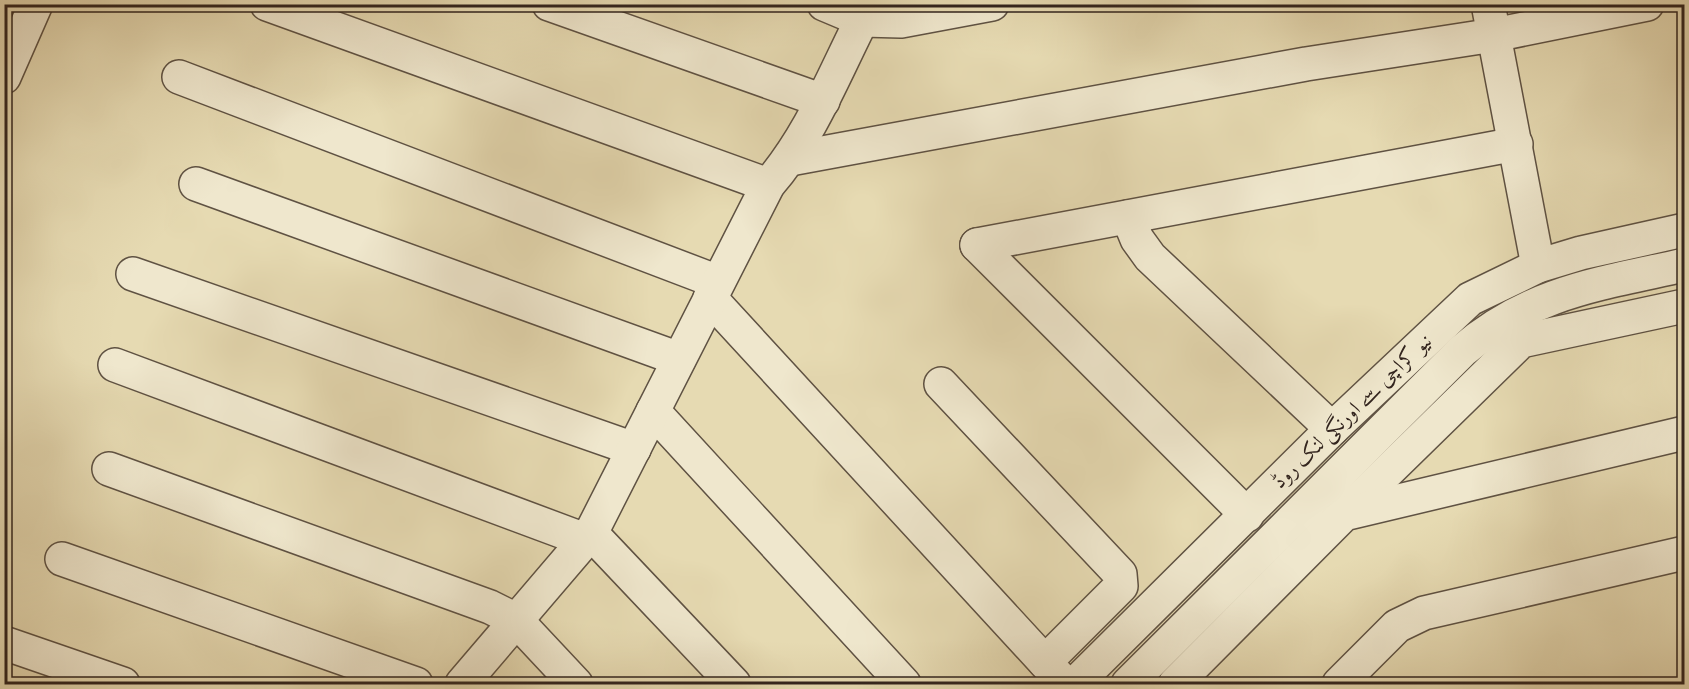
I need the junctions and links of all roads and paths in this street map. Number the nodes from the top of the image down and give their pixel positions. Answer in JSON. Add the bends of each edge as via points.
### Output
{"nodes":[{"id":1,"x":36,"y":4,"type":"edge"},
{"id":2,"x":267,"y":4,"type":"edge"},
{"id":3,"x":549,"y":4,"type":"edge"},
{"id":4,"x":824,"y":4,"type":"edge"},
{"id":5,"x":992,"y":4,"type":"edge"},
{"id":6,"x":1647,"y":4,"type":"edge"},
{"id":7,"x":866,"y":12,"type":"edge"},
{"id":8,"x":1491,"y":20,"type":"edge"},
{"id":9,"x":4,"y":77,"type":"edge"},
{"id":10,"x":179,"y":77,"type":"dead end"},
{"id":11,"x":823,"y":101,"type":"junction"},
{"id":12,"x":1516,"y":144,"type":"junction"},
{"id":13,"x":790,"y":159,"type":"junction"},
{"id":14,"x":196,"y":184,"type":"dead end"},
{"id":15,"x":768,"y":185,"type":"junction"},
{"id":16,"x":1128,"y":216,"type":"junction"},
{"id":17,"x":1684,"y":230,"type":"edge"},
{"id":18,"x":1684,"y":265,"type":"edge"},
{"id":19,"x":1538,"y":266,"type":"junction"},
{"id":20,"x":133,"y":274,"type":"dead end"},
{"id":21,"x":714,"y":290,"type":"junction"},
{"id":22,"x":1684,"y":306,"type":"edge"},
{"id":23,"x":679,"y":359,"type":"junction"},
{"id":24,"x":114,"y":365,"type":"dead end"},
{"id":25,"x":941,"y":384,"type":"dead end"},
{"id":26,"x":653,"y":411,"type":"junction"},
{"id":27,"x":1332,"y":429,"type":"junction"},
{"id":28,"x":1684,"y":433,"type":"edge"},
{"id":29,"x":634,"y":449,"type":"junction"},
{"id":30,"x":109,"y":469,"type":"dead end"},
{"id":31,"x":1344,"y":513,"type":"junction"},
{"id":32,"x":1247,"y":515,"type":"junction"},
{"id":33,"x":588,"y":537,"type":"junction"},
{"id":34,"x":1684,"y":553,"type":"edge"},
{"id":35,"x":62,"y":559,"type":"dead end"},
{"id":36,"x":516,"y":620,"type":"junction"},
{"id":37,"x":4,"y":643,"type":"edge"},
{"id":38,"x":1055,"y":673,"type":"edge"},
{"id":39,"x":123,"y":684,"type":"edge"},
{"id":40,"x":416,"y":684,"type":"edge"},
{"id":41,"x":462,"y":684,"type":"edge"},
{"id":42,"x":576,"y":684,"type":"edge"},
{"id":43,"x":734,"y":684,"type":"edge"},
{"id":44,"x":903,"y":684,"type":"edge"},
{"id":45,"x":1075,"y":684,"type":"edge"},
{"id":46,"x":1128,"y":684,"type":"edge"},
{"id":47,"x":1175,"y":684,"type":"edge"},
{"id":48,"x":1339,"y":684,"type":"edge"}],
"edges":[{"from":1,"to":9,"type":"street"},
{"from":2,"to":15,"type":"street"},
{"from":3,"to":11,"type":"street"},
{"from":4,"to":7,"type":"street"},
{"from":5,"to":7,"type":"street","via":[[901,21]]},
{"from":6,"to":8,"type":"street"},
{"from":7,"to":11,"type":"street"},
{"from":8,"to":12,"type":"street"},
{"from":8,"to":13,"type":"street","via":[[1306,64]]},
{"from":10,"to":21,"type":"street"},
{"from":11,"to":13,"type":"street"},
{"from":12,"to":16,"type":"street"},
{"from":12,"to":19,"type":"street"},
{"from":13,"to":15,"type":"street"},
{"from":14,"to":23,"type":"street"},
{"from":15,"to":21,"type":"street"},
{"from":16,"to":27,"type":"street","via":[[1150,257]]},
{"from":16,"to":32,"type":"street","via":[[977,245]]},
{"from":17,"to":19,"type":"street","name":"نیو کراچی سے اورنگی لنک روڈ"},
{"from":18,"to":46,"type":"street","name":"نیو کراچی سے اورنگی لنک روڈ","via":[[1563,292],[1486,330]]},
{"from":19,"to":27,"type":"street","name":"نیو کراچی سے اورنگی لنک روڈ","via":[[1470,299]]},
{"from":20,"to":29,"type":"street"},
{"from":21,"to":23,"type":"street"},
{"from":21,"to":38,"type":"street"},
{"from":22,"to":31,"type":"street","via":[[1521,341]]},
{"from":23,"to":26,"type":"street"},
{"from":24,"to":33,"type":"street"},
{"from":25,"to":38,"type":"street","via":[[1120,574],[1121,586]]},
{"from":26,"to":29,"type":"street"},
{"from":26,"to":44,"type":"street"},
{"from":27,"to":32,"type":"street","name":"نیو کراچی سے اورنگی لنک روڈ"},
{"from":28,"to":31,"type":"street"},
{"from":29,"to":33,"type":"street"},
{"from":30,"to":36,"type":"street","via":[[490,607]]},
{"from":31,"to":47,"type":"street"},
{"from":32,"to":45,"type":"street","name":"نیو کراچی سے اورنگی لنک روڈ"},
{"from":33,"to":36,"type":"street"},
{"from":33,"to":43,"type":"street"},
{"from":34,"to":48,"type":"street","via":[[1424,613],[1397,626]]},
{"from":35,"to":40,"type":"street"},
{"from":36,"to":41,"type":"street"},
{"from":36,"to":42,"type":"street"},
{"from":37,"to":39,"type":"street"}]}
